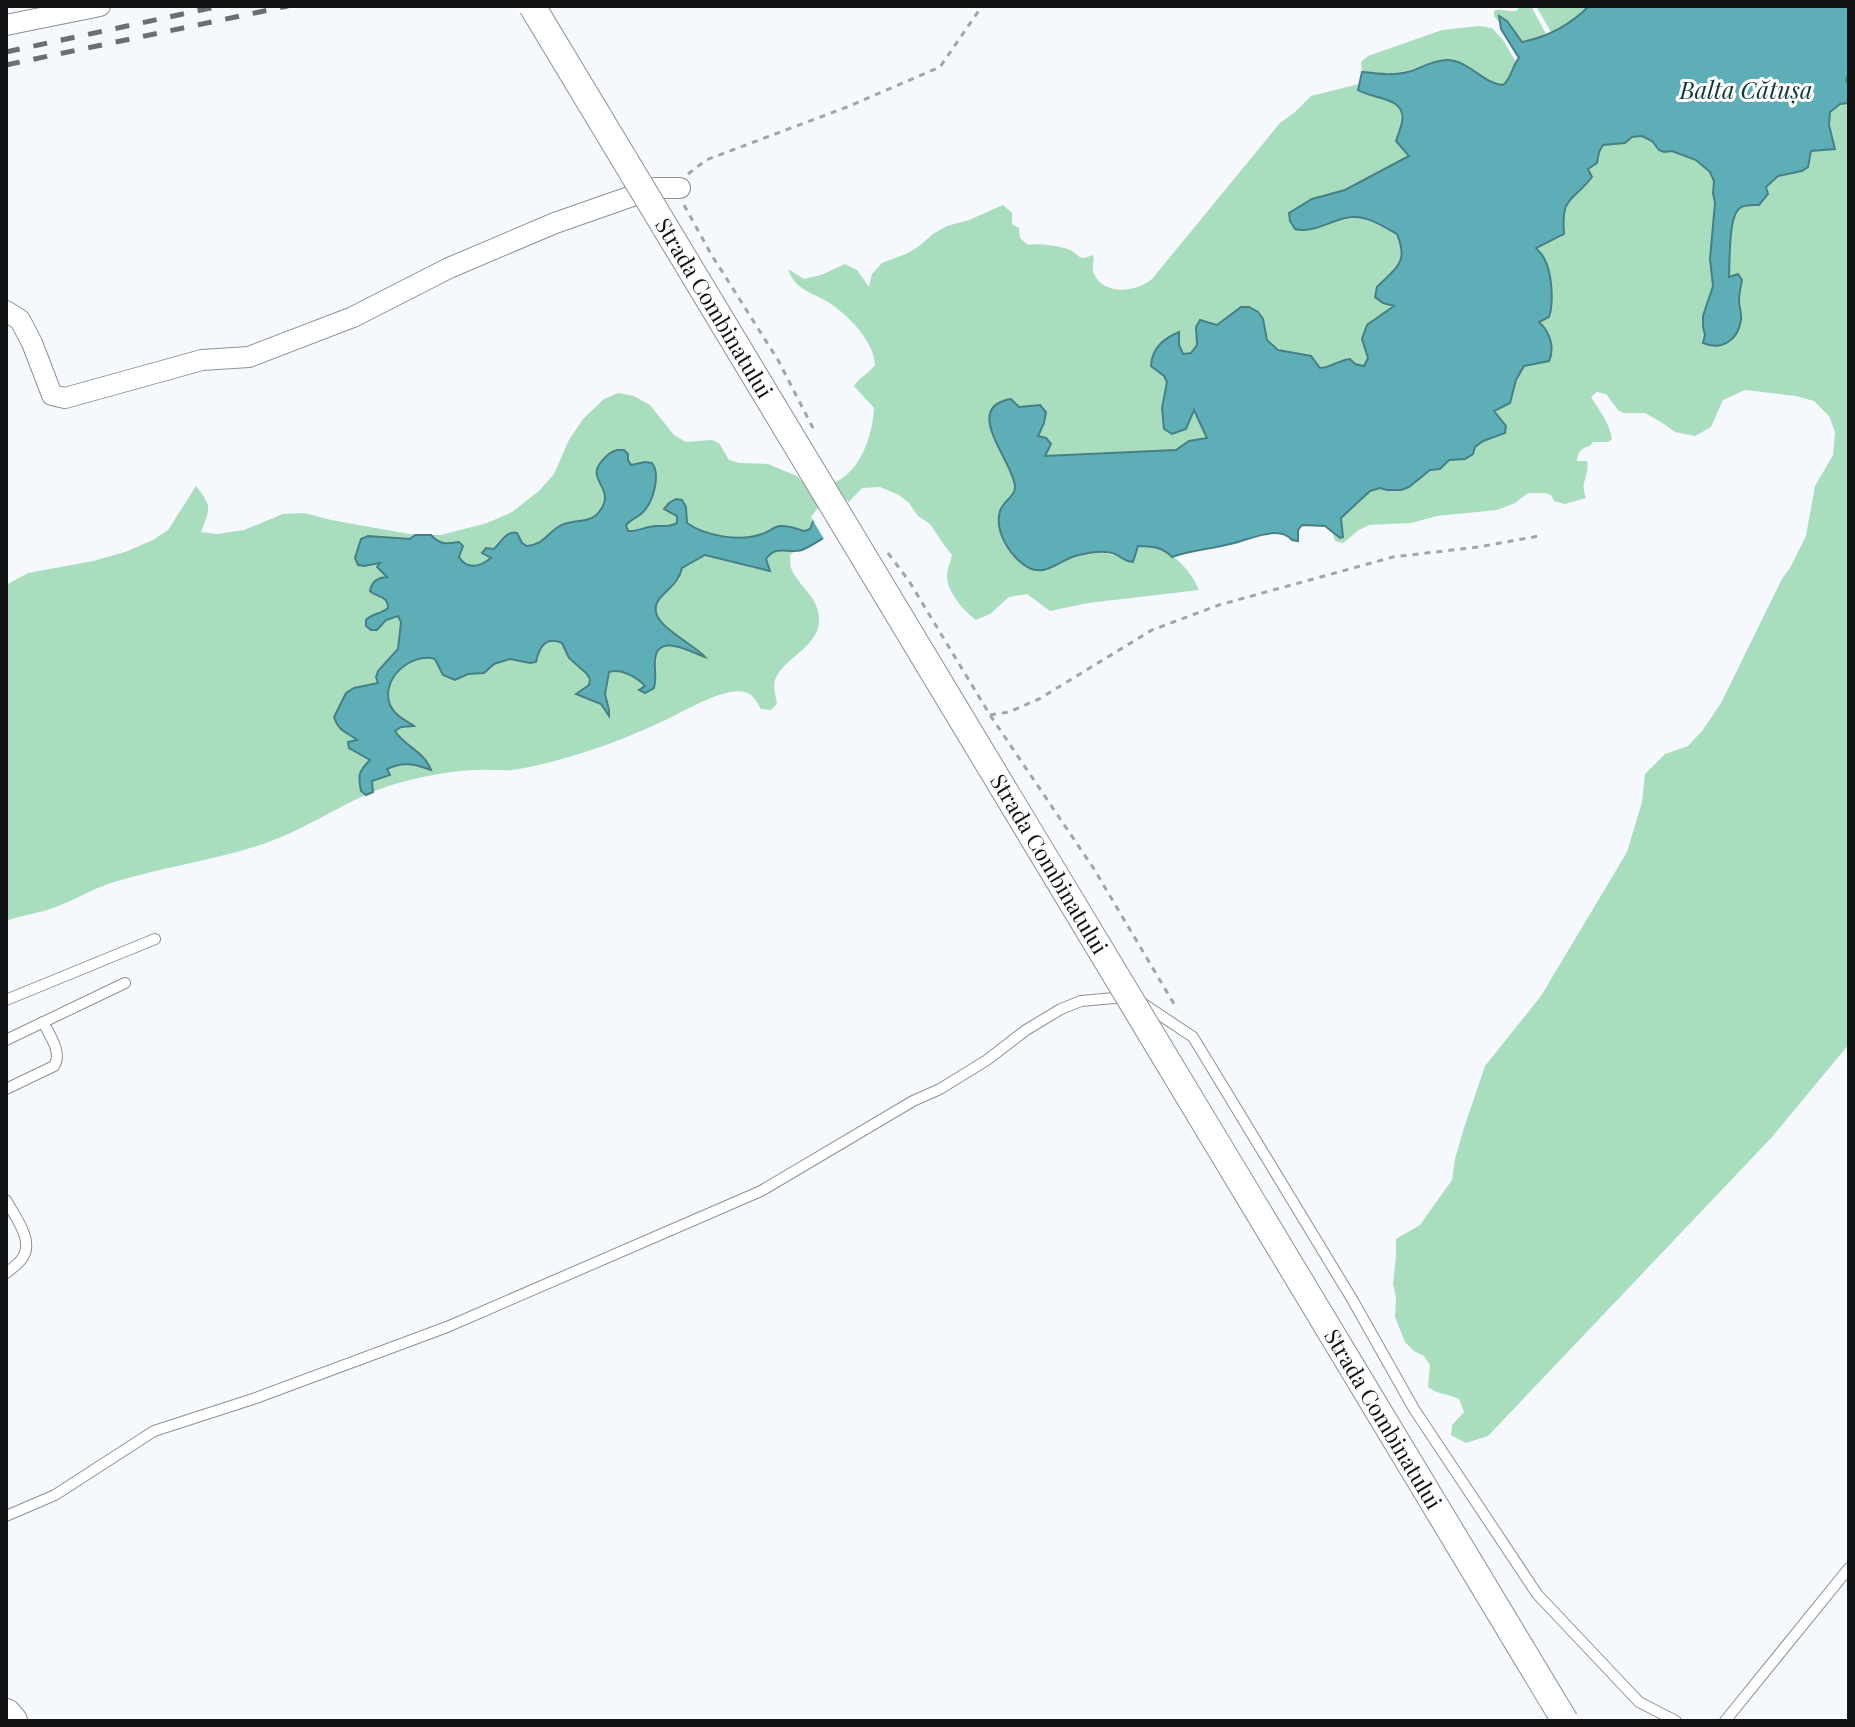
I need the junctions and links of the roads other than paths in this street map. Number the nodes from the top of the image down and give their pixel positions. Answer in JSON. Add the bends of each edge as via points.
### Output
{"nodes":[{"id":1,"x":100,"y":6,"type":"edge"},
{"id":2,"x":532,"y":6,"type":"edge"},
{"id":3,"x":6,"y":25,"type":"edge"},
{"id":4,"x":680,"y":188,"type":"road end"},
{"id":5,"x":6,"y":311,"type":"edge"},
{"id":6,"x":155,"y":939,"type":"dead end"},
{"id":7,"x":125,"y":983,"type":"dead end"},
{"id":8,"x":6,"y":1000,"type":"edge"},
{"id":9,"x":43,"y":1022,"type":"junction"},
{"id":10,"x":6,"y":1040,"type":"edge"},
{"id":11,"x":6,"y":1089,"type":"edge"},
{"id":12,"x":6,"y":1200,"type":"edge"},
{"id":13,"x":6,"y":1273,"type":"edge"},
{"id":14,"x":6,"y":1516,"type":"edge"},
{"id":15,"x":1849,"y":1568,"type":"edge"},
{"id":16,"x":6,"y":1714,"type":"edge"},
{"id":17,"x":12,"y":1721,"type":"edge"},
{"id":18,"x":1565,"y":1721,"type":"edge"},
{"id":19,"x":1676,"y":1721,"type":"edge"},
{"id":20,"x":1725,"y":1721,"type":"edge"}],
"edges":[{"from":1,"to":3,"type":"street"},
{"from":2,"to":18,"type":"street","name":"Strada Combinatului","bridge":true},
{"from":4,"to":5,"type":"street","via":[[655,188],[555,223],[353,317],[249,357],[202,360],[65,398],[52,395],[20,320]]},
{"from":6,"to":8,"type":"lane"},
{"from":7,"to":9,"type":"lane"},
{"from":9,"to":10,"type":"lane"},
{"from":9,"to":11,"type":"lane","via":[[57,1052],[54,1066]]},
{"from":12,"to":13,"type":"lane","via":[[27,1250]]},
{"from":14,"to":19,"type":"lane","via":[[55,1495],[154,1431],[447,1327],[761,1191],[940,1089],[1044,1019],[1081,1001],[1134,997],[1193,1037],[1414,1409],[1537,1594],[1639,1702]]},
{"from":15,"to":20,"type":"lane"},
{"from":16,"to":17,"type":"main road"}]}
